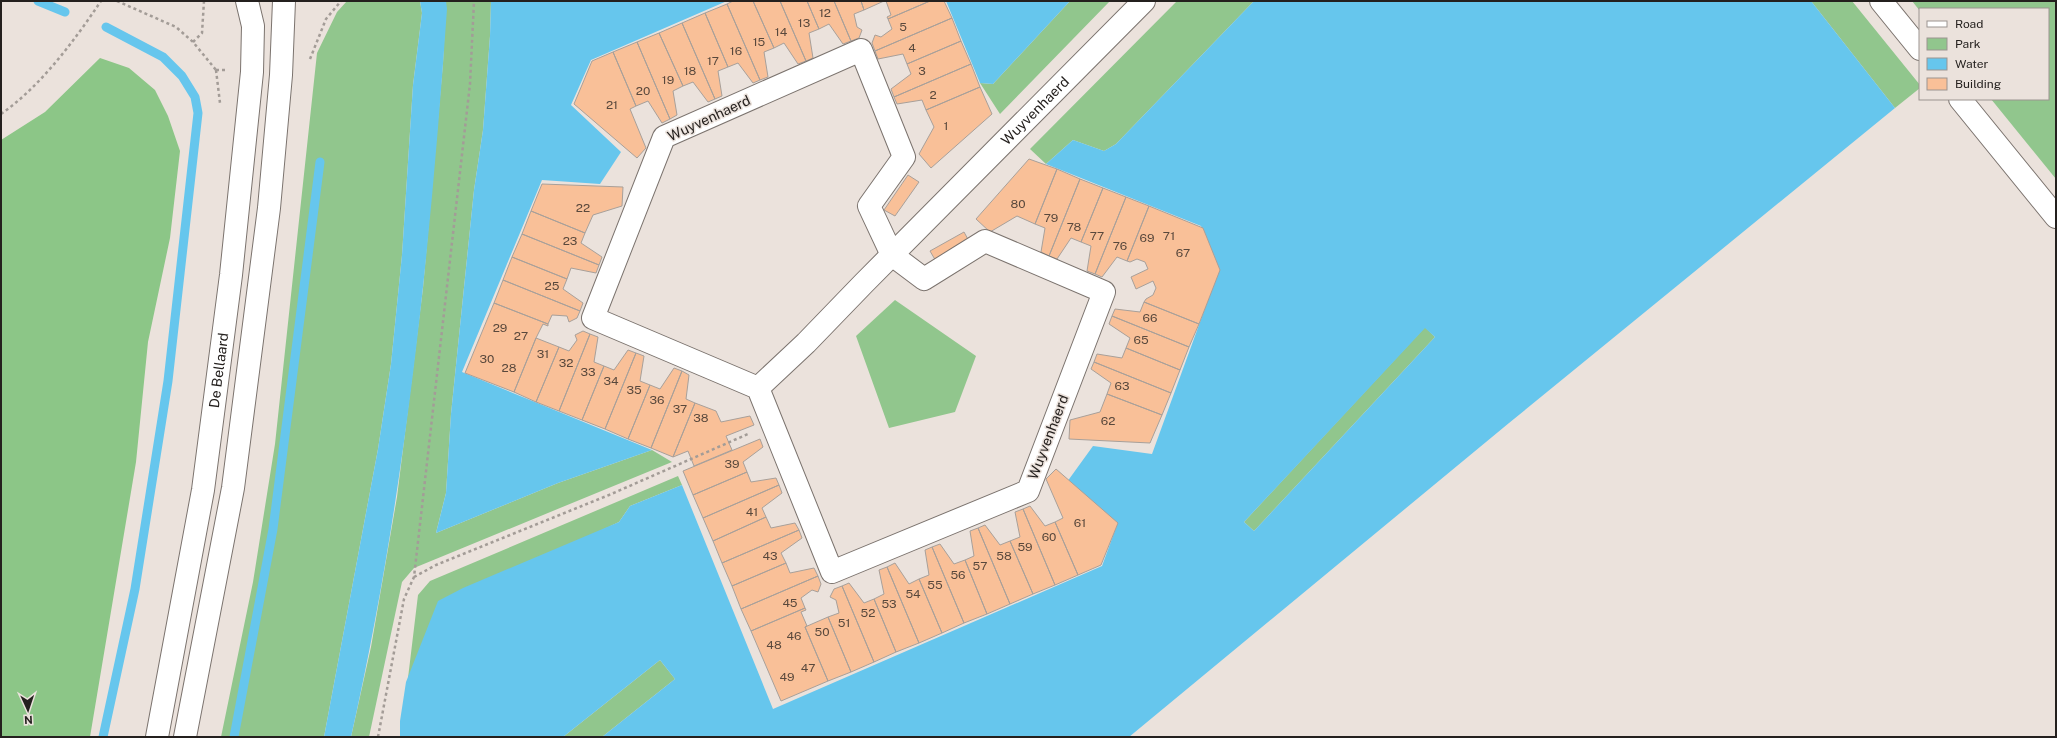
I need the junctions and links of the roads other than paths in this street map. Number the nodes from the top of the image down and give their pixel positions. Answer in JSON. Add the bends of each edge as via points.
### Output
{"nodes":[{"id":1,"x":247,"y":1,"type":"edge"},
{"id":2,"x":284,"y":1,"type":"edge"},
{"id":3,"x":1144,"y":1,"type":"edge"},
{"id":4,"x":1881,"y":1,"type":"edge"},
{"id":5,"x":1919,"y":48,"type":"edge"},
{"id":6,"x":1961,"y":100,"type":"edge"},
{"id":7,"x":2056,"y":217,"type":"edge"},
{"id":8,"x":892,"y":255,"type":"junction"},
{"id":9,"x":758,"y":388,"type":"junction"},
{"id":10,"x":157,"y":737,"type":"edge"},
{"id":11,"x":184,"y":737,"type":"edge"}],
"edges":[{"from":1,"to":10,"type":"street","name":"De Bellaard","via":[[253,26],[252,72],[231,275],[203,490]]},
{"from":2,"to":11,"type":"street","via":[[281,75],[269,208],[233,488]]},
{"from":3,"to":8,"type":"street","name":"Wuyvenhaerd"},
{"from":4,"to":5,"type":"street"},
{"from":6,"to":7,"type":"street"},
{"from":8,"to":9,"type":"street","name":"Wuyvenhaerd"},
{"from":8,"to":9,"type":"street","name":"Wuyvenhaerd","via":[[869,206],[904,157],[861,50],[664,137],[593,318]]},
{"from":8,"to":9,"type":"street","name":"Wuyvenhaerd","via":[[924,280],[985,241],[1104,292],[1028,490],[832,572]]}]}
